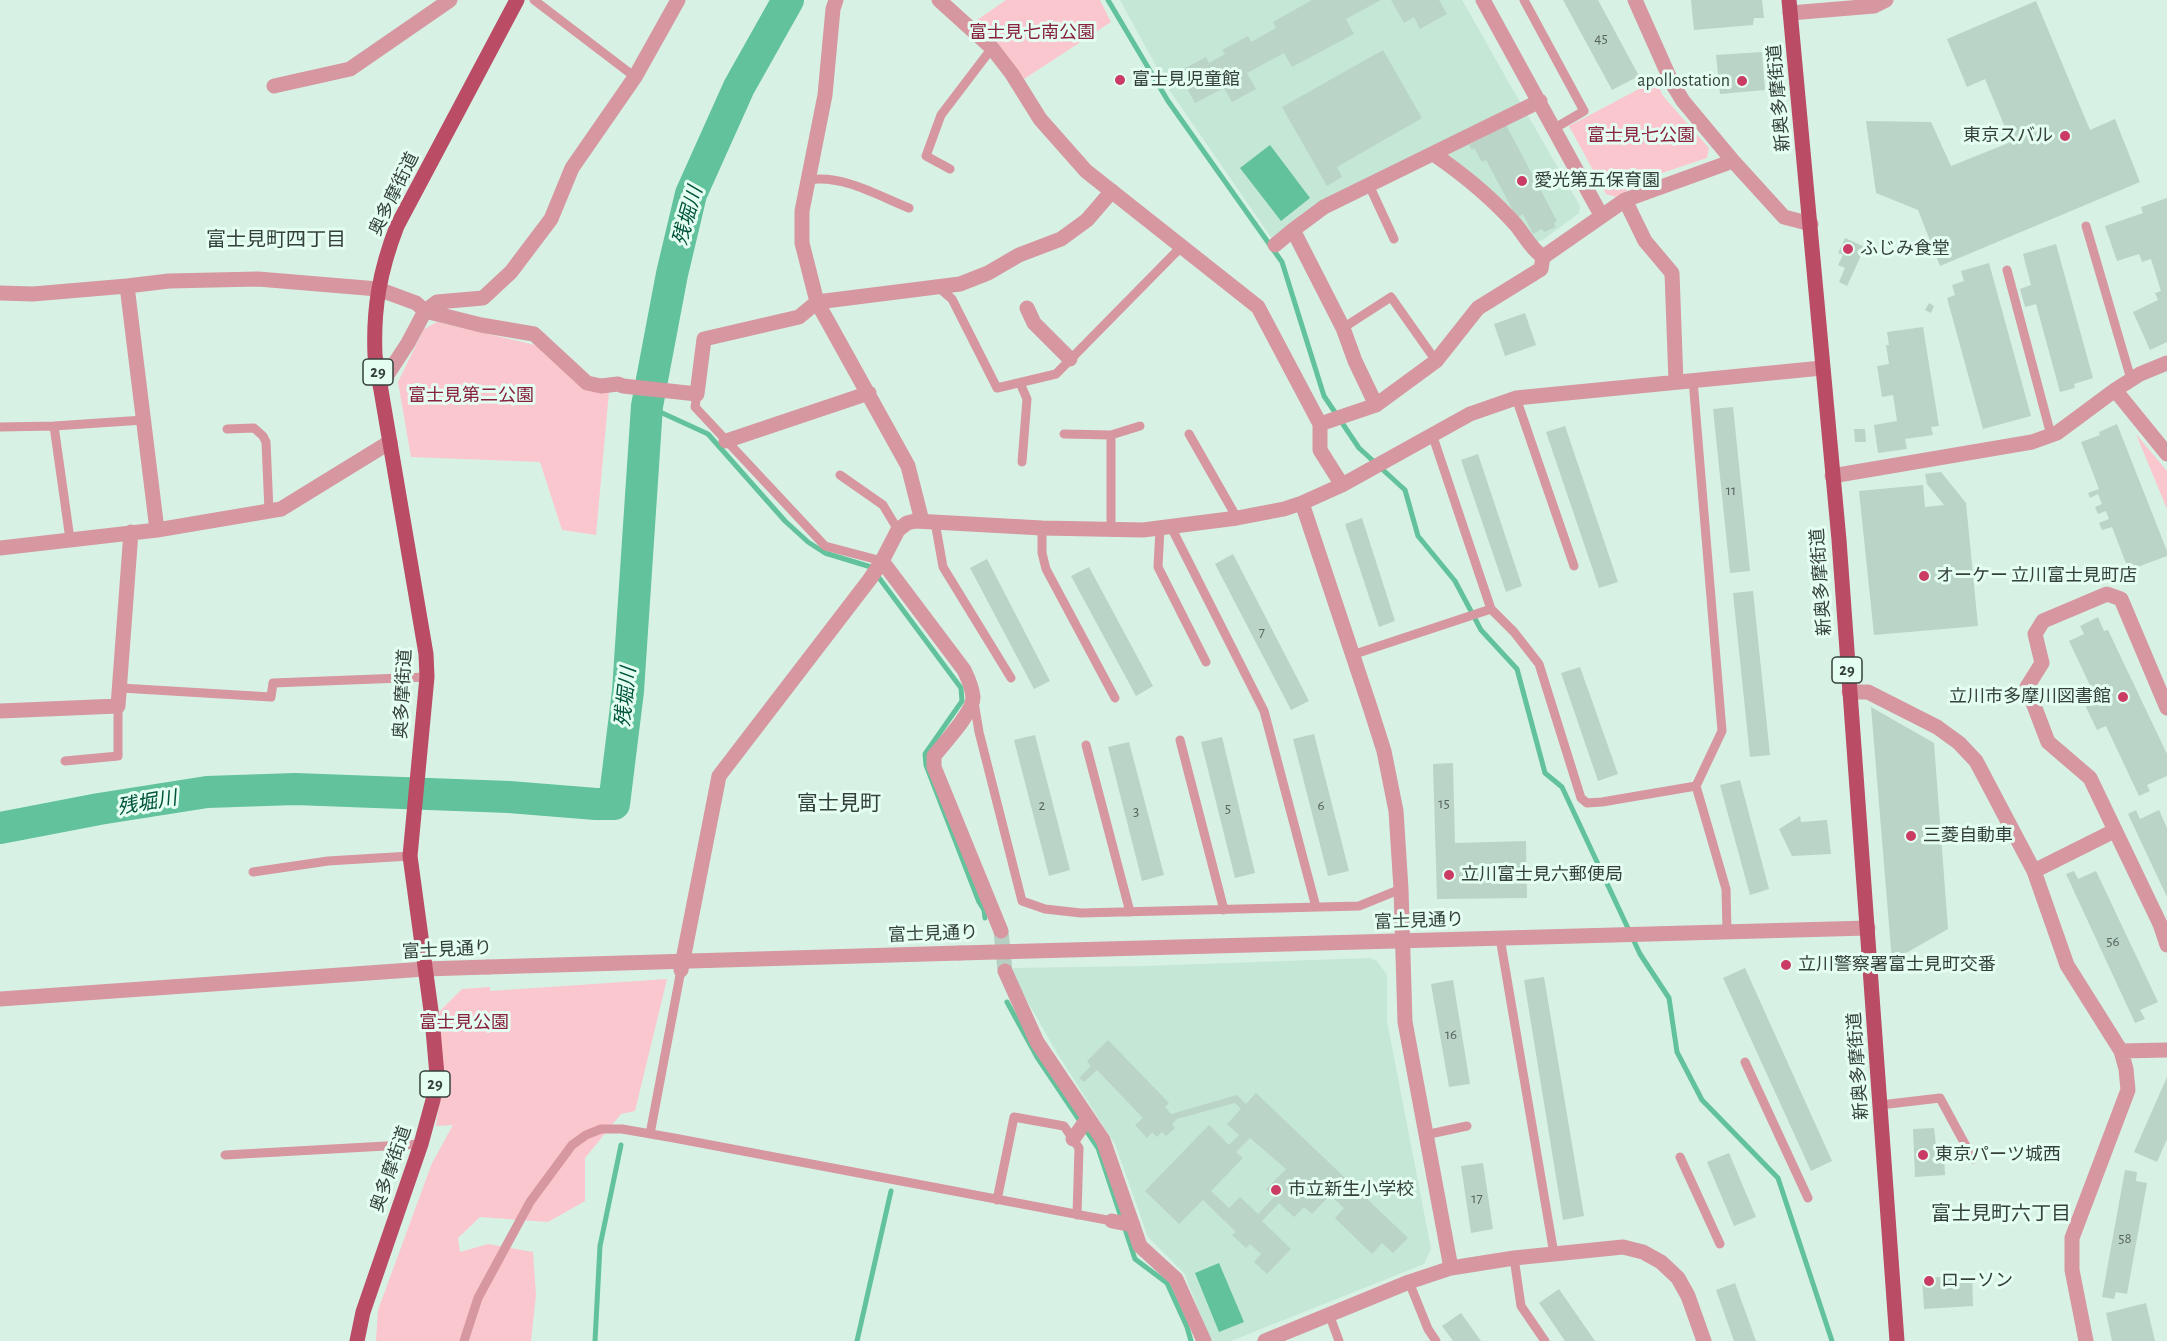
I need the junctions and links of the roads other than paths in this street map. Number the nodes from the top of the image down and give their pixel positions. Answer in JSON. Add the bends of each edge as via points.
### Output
{"nodes":[{"id":1,"x":450,"y":0,"type":"edge"},
{"id":2,"x":517,"y":0,"type":"edge"},
{"id":3,"x":534,"y":0,"type":"edge"},
{"id":4,"x":678,"y":0,"type":"edge"},
{"id":5,"x":836,"y":0,"type":"edge"},
{"id":6,"x":939,"y":0,"type":"edge"},
{"id":7,"x":1483,"y":0,"type":"edge"},
{"id":8,"x":1524,"y":0,"type":"edge"},
{"id":9,"x":1635,"y":0,"type":"edge"},
{"id":10,"x":1886,"y":0,"type":"edge"},
{"id":11,"x":1790,"y":6,"type":"edge"},
{"id":12,"x":992,"y":48,"type":"junction"},
{"id":13,"x":635,"y":77,"type":"junction"},
{"id":14,"x":274,"y":86,"type":"dead end"},
{"id":15,"x":1540,"y":101,"type":"junction"},
{"id":16,"x":1555,"y":128,"type":"junction"},
{"id":17,"x":1435,"y":154,"type":"junction"},
{"id":18,"x":1733,"y":161,"type":"junction"},
{"id":19,"x":950,"y":169,"type":"dead end"},
{"id":20,"x":809,"y":180,"type":"junction"},
{"id":21,"x":1369,"y":185,"type":"junction"},
{"id":22,"x":1112,"y":191,"type":"junction"},
{"id":23,"x":1625,"y":200,"type":"junction"},
{"id":24,"x":909,"y":208,"type":"dead end"},
{"id":25,"x":1601,"y":215,"type":"junction"},
{"id":26,"x":1810,"y":224,"type":"junction"},
{"id":27,"x":2086,"y":226,"type":"dead end"},
{"id":28,"x":1293,"y":230,"type":"junction"},
{"id":29,"x":1394,"y":239,"type":"dead end"},
{"id":30,"x":1275,"y":245,"type":"dead end"},
{"id":31,"x":1182,"y":246,"type":"junction"},
{"id":32,"x":1543,"y":257,"type":"junction"},
{"id":33,"x":2007,"y":270,"type":"dead end"},
{"id":34,"x":127,"y":286,"type":"junction"},
{"id":35,"x":938,"y":287,"type":"junction"},
{"id":36,"x":378,"y":289,"type":"junction"},
{"id":37,"x":0,"y":293,"type":"edge"},
{"id":38,"x":817,"y":302,"type":"junction"},
{"id":39,"x":1027,"y":308,"type":"dead end"},
{"id":40,"x":425,"y":311,"type":"junction"},
{"id":41,"x":1343,"y":328,"type":"junction"},
{"id":42,"x":1070,"y":359,"type":"junction"},
{"id":43,"x":1436,"y":361,"type":"junction"},
{"id":44,"x":2167,"y":363,"type":"edge"},
{"id":45,"x":1822,"y":368,"type":"junction"},
{"id":46,"x":2131,"y":379,"type":"junction"},
{"id":47,"x":1693,"y":380,"type":"junction"},
{"id":48,"x":1020,"y":382,"type":"junction"},
{"id":49,"x":1676,"y":382,"type":"junction"},
{"id":50,"x":380,"y":386,"type":"junction"},
{"id":51,"x":2115,"y":390,"type":"junction"},
{"id":52,"x":869,"y":393,"type":"junction"},
{"id":53,"x":697,"y":394,"type":"junction"},
{"id":54,"x":1516,"y":398,"type":"junction"},
{"id":55,"x":1376,"y":405,"type":"junction"},
{"id":56,"x":144,"y":420,"type":"junction"},
{"id":57,"x":1326,"y":423,"type":"junction"},
{"id":58,"x":54,"y":426,"type":"junction"},
{"id":59,"x":1140,"y":426,"type":"dead end"},
{"id":60,"x":0,"y":427,"type":"edge"},
{"id":61,"x":227,"y":429,"type":"dead end"},
{"id":62,"x":1064,"y":434,"type":"dead end"},
{"id":63,"x":1189,"y":434,"type":"dead end"},
{"id":64,"x":1432,"y":434,"type":"junction"},
{"id":65,"x":1111,"y":435,"type":"junction"},
{"id":66,"x":2051,"y":435,"type":"junction"},
{"id":67,"x":726,"y":441,"type":"junction"},
{"id":68,"x":390,"y":442,"type":"junction"},
{"id":69,"x":2167,"y":454,"type":"edge"},
{"id":70,"x":1022,"y":462,"type":"dead end"},
{"id":71,"x":840,"y":475,"type":"dead end"},
{"id":72,"x":1832,"y":476,"type":"junction"},
{"id":73,"x":1342,"y":485,"type":"junction"},
{"id":74,"x":1302,"y":503,"type":"junction"},
{"id":75,"x":269,"y":511,"type":"junction"},
{"id":76,"x":1237,"y":518,"type":"junction"},
{"id":77,"x":929,"y":522,"type":"junction"},
{"id":78,"x":1165,"y":527,"type":"junction"},
{"id":79,"x":1042,"y":528,"type":"junction"},
{"id":80,"x":1111,"y":529,"type":"junction"},
{"id":81,"x":157,"y":530,"type":"junction"},
{"id":82,"x":898,"y":530,"type":"junction"},
{"id":83,"x":131,"y":532,"type":"junction"},
{"id":84,"x":70,"y":539,"type":"junction"},
{"id":85,"x":0,"y":548,"type":"edge"},
{"id":86,"x":1574,"y":566,"type":"dead end"},
{"id":87,"x":876,"y":570,"type":"junction"},
{"id":88,"x":1491,"y":609,"type":"junction"},
{"id":89,"x":1352,"y":655,"type":"junction"},
{"id":90,"x":1206,"y":662,"type":"dead end"},
{"id":91,"x":427,"y":677,"type":"junction"},
{"id":92,"x":1011,"y":678,"type":"dead end"},
{"id":93,"x":121,"y":688,"type":"junction"},
{"id":94,"x":1849,"y":692,"type":"junction"},
{"id":95,"x":1115,"y":698,"type":"dead end"},
{"id":96,"x":974,"y":700,"type":"junction"},
{"id":97,"x":118,"y":705,"type":"junction"},
{"id":98,"x":2167,"y":708,"type":"edge"},
{"id":99,"x":0,"y":711,"type":"edge"},
{"id":100,"x":1180,"y":740,"type":"dead end"},
{"id":101,"x":1086,"y":745,"type":"dead end"},
{"id":102,"x":65,"y":761,"type":"dead end"},
{"id":103,"x":1696,"y":786,"type":"junction"},
{"id":104,"x":2114,"y":831,"type":"junction"},
{"id":105,"x":410,"y":856,"type":"junction"},
{"id":106,"x":2034,"y":871,"type":"junction"},
{"id":107,"x":253,"y":872,"type":"dead end"},
{"id":108,"x":1401,"y":889,"type":"junction"},
{"id":109,"x":1316,"y":907,"type":"junction"},
{"id":110,"x":1224,"y":910,"type":"junction"},
{"id":111,"x":1130,"y":912,"type":"junction"},
{"id":112,"x":1868,"y":928,"type":"junction"},
{"id":113,"x":1001,"y":931,"type":"tunnel mouth"},
{"id":114,"x":1726,"y":932,"type":"junction"},
{"id":115,"x":1500,"y":938,"type":"junction"},
{"id":116,"x":1403,"y":940,"type":"junction"},
{"id":117,"x":2167,"y":945,"type":"edge"},
{"id":118,"x":425,"y":969,"type":"junction"},
{"id":119,"x":681,"y":970,"type":"joint"},
{"id":120,"x":1005,"y":971,"type":"tunnel mouth"},
{"id":121,"x":0,"y":999,"type":"edge"},
{"id":122,"x":2167,"y":1050,"type":"edge"},
{"id":123,"x":2121,"y":1052,"type":"junction"},
{"id":124,"x":1745,"y":1062,"type":"dead end"},
{"id":125,"x":1880,"y":1106,"type":"junction"},
{"id":126,"x":1088,"y":1118,"type":"junction"},
{"id":127,"x":1467,"y":1126,"type":"dead end"},
{"id":128,"x":650,"y":1134,"type":"junction"},
{"id":129,"x":1425,"y":1135,"type":"junction"},
{"id":130,"x":1073,"y":1139,"type":"junction"},
{"id":131,"x":422,"y":1144,"type":"junction"},
{"id":132,"x":225,"y":1155,"type":"dead end"},
{"id":133,"x":1680,"y":1157,"type":"dead end"},
{"id":134,"x":1973,"y":1159,"type":"dead end"},
{"id":135,"x":1808,"y":1198,"type":"dead end"},
{"id":136,"x":997,"y":1200,"type":"junction"},
{"id":137,"x":1077,"y":1215,"type":"junction"},
{"id":138,"x":1112,"y":1221,"type":"joint"},
{"id":139,"x":1131,"y":1225,"type":"junction"},
{"id":140,"x":1720,"y":1244,"type":"dead end"},
{"id":141,"x":1554,"y":1254,"type":"junction"},
{"id":142,"x":1514,"y":1258,"type":"junction"},
{"id":143,"x":1451,"y":1268,"type":"junction"},
{"id":144,"x":1408,"y":1282,"type":"junction"},
{"id":145,"x":1329,"y":1314,"type":"junction"},
{"id":146,"x":357,"y":1341,"type":"edge"},
{"id":147,"x":464,"y":1341,"type":"edge"},
{"id":148,"x":1204,"y":1341,"type":"edge"},
{"id":149,"x":1265,"y":1341,"type":"edge"},
{"id":150,"x":1338,"y":1341,"type":"edge"},
{"id":151,"x":1436,"y":1341,"type":"edge"},
{"id":152,"x":1545,"y":1341,"type":"edge"},
{"id":153,"x":1704,"y":1341,"type":"edge"},
{"id":154,"x":1897,"y":1341,"type":"edge"},
{"id":155,"x":2086,"y":1341,"type":"edge"}],
"edges":[{"from":1,"to":14,"type":"street","via":[[350,69]]},
{"from":2,"to":36,"type":"main road","name":"奥多摩街道","number":"29","via":[[397,226]]},
{"from":3,"to":13,"type":"lane"},
{"from":4,"to":13,"type":"street"},
{"from":5,"to":20,"type":"street","via":[[825,94]]},
{"from":6,"to":12,"type":"street"},
{"from":7,"to":15,"type":"street"},
{"from":8,"to":16,"type":"lane","via":[[1584,111]]},
{"from":9,"to":18,"type":"street","via":[[1672,83]]},
{"from":10,"to":11,"type":"street","via":[[1875,6]]},
{"from":11,"to":26,"type":"main road","name":"新奥多摩街道","number":"29"},
{"from":12,"to":19,"type":"lane","via":[[941,115],[926,156]]},
{"from":12,"to":22,"type":"street","via":[[1040,119],[1086,171]]},
{"from":13,"to":40,"type":"street","via":[[572,168],[551,219],[511,272],[483,298],[437,302]]},
{"from":15,"to":16,"type":"street"},
{"from":15,"to":17,"type":"street"},
{"from":16,"to":25,"type":"street"},
{"from":17,"to":21,"type":"street"},
{"from":17,"to":32,"type":"street","via":[[1485,195]]},
{"from":18,"to":23,"type":"street"},
{"from":18,"to":26,"type":"street","via":[[1784,218]]},
{"from":20,"to":24,"type":"lane","via":[[821,178],[856,186]]},
{"from":20,"to":38,"type":"street","via":[[802,211],[802,243]]},
{"from":21,"to":28,"type":"street","via":[[1324,207]]},
{"from":21,"to":29,"type":"lane"},
{"from":22,"to":31,"type":"street"},
{"from":22,"to":35,"type":"street","via":[[1087,220],[1061,239],[960,284]]},
{"from":23,"to":25,"type":"street"},
{"from":23,"to":49,"type":"street","via":[[1645,241],[1672,273]]},
{"from":25,"to":32,"type":"street"},
{"from":26,"to":45,"type":"main road","name":"新奥多摩街道","number":"29"},
{"from":27,"to":46,"type":"lane"},
{"from":28,"to":30,"type":"street"},
{"from":28,"to":41,"type":"street"},
{"from":31,"to":42,"type":"lane"},
{"from":31,"to":57,"type":"street","via":[[1257,308]]},
{"from":32,"to":43,"type":"street","via":[[1540,269],[1478,308]]},
{"from":33,"to":66,"type":"lane"},
{"from":34,"to":36,"type":"street","via":[[258,279]]},
{"from":34,"to":37,"type":"street"},
{"from":34,"to":56,"type":"street"},
{"from":35,"to":38,"type":"street"},
{"from":35,"to":48,"type":"lane","via":[[952,299],[997,388]]},
{"from":36,"to":40,"type":"street","via":[[416,303]]},
{"from":36,"to":50,"type":"main road","name":"奥多摩街道","number":"29","via":[[374,327]]},
{"from":38,"to":52,"type":"street"},
{"from":38,"to":53,"type":"street","via":[[799,316],[704,339]]},
{"from":39,"to":42,"type":"street","via":[[1034,323]]},
{"from":40,"to":50,"type":"street"},
{"from":40,"to":53,"type":"street","via":[[481,326],[534,334],[587,382]]},
{"from":41,"to":43,"type":"lane","via":[[1391,297]]},
{"from":41,"to":55,"type":"street"},
{"from":42,"to":48,"type":"lane","via":[[1056,374]]},
{"from":43,"to":55,"type":"street"},
{"from":44,"to":46,"type":"street"},
{"from":45,"to":47,"type":"street"},
{"from":45,"to":72,"type":"main road","name":"新奥多摩街道","number":"29"},
{"from":46,"to":51,"type":"street"},
{"from":47,"to":49,"type":"street"},
{"from":47,"to":103,"type":"lane","via":[[1722,731]]},
{"from":48,"to":70,"type":"lane","via":[[1027,399]]},
{"from":49,"to":54,"type":"street"},
{"from":50,"to":68,"type":"main road","name":"奥多摩街道","number":"29"},
{"from":51,"to":66,"type":"street"},
{"from":51,"to":69,"type":"street"},
{"from":52,"to":67,"type":"street"},
{"from":52,"to":77,"type":"street","via":[[908,466]]},
{"from":53,"to":67,"type":"lane","via":[[695,407]]},
{"from":54,"to":64,"type":"street","via":[[1470,414]]},
{"from":54,"to":86,"type":"lane"},
{"from":55,"to":57,"type":"street"},
{"from":56,"to":58,"type":"lane"},
{"from":56,"to":81,"type":"street"},
{"from":57,"to":73,"type":"street","via":[[1320,450]]},
{"from":58,"to":60,"type":"lane"},
{"from":58,"to":84,"type":"lane"},
{"from":59,"to":65,"type":"lane"},
{"from":61,"to":75,"type":"lane","via":[[254,428],[263,436]]},
{"from":62,"to":65,"type":"lane"},
{"from":63,"to":76,"type":"lane"},
{"from":64,"to":73,"type":"street"},
{"from":64,"to":88,"type":"lane"},
{"from":65,"to":80,"type":"lane"},
{"from":66,"to":72,"type":"street","via":[[2032,442]]},
{"from":67,"to":87,"type":"lane","via":[[825,546]]},
{"from":68,"to":75,"type":"street","via":[[282,509]]},
{"from":68,"to":91,"type":"main road","name":"奥多摩街道","number":"29","via":[[423,629]]},
{"from":71,"to":82,"type":"lane","via":[[884,505]]},
{"from":72,"to":94,"type":"main road","name":"新奥多摩街道","number":"29"},
{"from":73,"to":74,"type":"street"},
{"from":74,"to":76,"type":"street"},
{"from":74,"to":89,"type":"street"},
{"from":75,"to":81,"type":"street"},
{"from":76,"to":78,"type":"street"},
{"from":77,"to":79,"type":"street"},
{"from":77,"to":82,"type":"street","via":[[907,523]]},
{"from":77,"to":92,"type":"lane","via":[[943,567]]},
{"from":78,"to":80,"type":"street"},
{"from":78,"to":90,"type":"lane","via":[[1158,567]]},
{"from":78,"to":109,"type":"lane","via":[[1258,694]]},
{"from":79,"to":80,"type":"street"},
{"from":79,"to":95,"type":"lane","via":[[1046,569]]},
{"from":81,"to":83,"type":"street"},
{"from":82,"to":87,"type":"street"},
{"from":83,"to":84,"type":"street"},
{"from":83,"to":93,"type":"street"},
{"from":84,"to":85,"type":"street"},
{"from":87,"to":96,"type":"street","via":[[964,670]]},
{"from":87,"to":119,"type":"street","via":[[719,776]]},
{"from":88,"to":89,"type":"lane"},
{"from":88,"to":103,"type":"lane","via":[[1539,663],[1581,798],[1587,803],[1602,802]]},
{"from":89,"to":108,"type":"street","via":[[1384,751],[1396,811]]},
{"from":91,"to":93,"type":"lane","via":[[273,682],[271,697]]},
{"from":91,"to":105,"type":"main road","name":"奥多摩街道","number":"29"},
{"from":93,"to":97,"type":"street"},
{"from":94,"to":106,"type":"street","via":[[1868,692],[1959,743],[1976,761]]},
{"from":94,"to":112,"type":"main road","name":"新奥多摩街道","number":"29"},
{"from":96,"to":111,"type":"lane","via":[[1022,901],[1045,909]]},
{"from":96,"to":113,"type":"street","via":[[934,756],[934,767]]},
{"from":97,"to":99,"type":"street"},
{"from":97,"to":102,"type":"lane","via":[[118,756]]},
{"from":98,"to":104,"type":"street","via":[[2121,599],[2107,594],[2043,621],[2035,634],[2042,663],[2027,687],[2048,742],[2090,778]]},
{"from":100,"to":110,"type":"lane"},
{"from":101,"to":111,"type":"lane"},
{"from":103,"to":114,"type":"lane","via":[[1726,889]]},
{"from":104,"to":106,"type":"street"},
{"from":104,"to":117,"type":"street"},
{"from":105,"to":107,"type":"lane","via":[[328,861]]},
{"from":105,"to":118,"type":"main road","name":"奥多摩街道","number":"29"},
{"from":106,"to":123,"type":"street","via":[[2067,965]]},
{"from":108,"to":109,"type":"lane","via":[[1359,906]]},
{"from":108,"to":116,"type":"street"},
{"from":109,"to":110,"type":"lane"},
{"from":110,"to":111,"type":"lane"},
{"from":112,"to":114,"type":"street","name":"富士見通り"},
{"from":112,"to":125,"type":"main road","name":"新奥多摩街道","number":"29"},
{"from":114,"to":115,"type":"street","name":"富士見通り"},
{"from":115,"to":116,"type":"street","name":"富士見通り"},
{"from":115,"to":141,"type":"lane"},
{"from":116,"to":118,"type":"street","name":"富士見通り","bridge":true},
{"from":116,"to":129,"type":"street","via":[[1405,1022]]},
{"from":118,"to":121,"type":"street","name":"富士見通り"},
{"from":118,"to":131,"type":"main road","name":"奥多摩街道","number":"29","via":[[437,1075]]},
{"from":119,"to":128,"type":"lane"},
{"from":120,"to":126,"type":"street","via":[[1037,1042]]},
{"from":122,"to":123,"type":"street"},
{"from":123,"to":155,"type":"street","via":[[2128,1090],[2072,1238],[2072,1270]]},
{"from":124,"to":135,"type":"lane"},
{"from":125,"to":134,"type":"lane","via":[[1940,1098]]},
{"from":125,"to":154,"type":"main road","name":"新奥多摩街道","number":"29"},
{"from":126,"to":130,"type":"street"},
{"from":126,"to":139,"type":"street","via":[[1103,1140]]},
{"from":127,"to":129,"type":"lane"},
{"from":128,"to":136,"type":"lane"},
{"from":128,"to":147,"type":"lane","via":[[601,1129],[572,1145],[530,1202],[478,1298]]},
{"from":129,"to":143,"type":"street"},
{"from":130,"to":136,"type":"lane","via":[[1064,1126],[1014,1117]]},
{"from":130,"to":137,"type":"lane","via":[[1079,1148]]},
{"from":131,"to":132,"type":"lane"},
{"from":131,"to":146,"type":"main road","name":"奥多摩街道","number":"29","via":[[363,1312]]},
{"from":133,"to":140,"type":"lane"},
{"from":136,"to":137,"type":"lane"},
{"from":137,"to":138,"type":"lane"},
{"from":138,"to":139,"type":"street"},
{"from":139,"to":148,"type":"street","via":[[1140,1246],[1176,1279]]},
{"from":141,"to":142,"type":"street"},
{"from":141,"to":153,"type":"street","via":[[1623,1247],[1661,1262],[1678,1278],[1688,1296]]},
{"from":142,"to":143,"type":"street"},
{"from":142,"to":152,"type":"lane","via":[[1521,1306]]},
{"from":143,"to":144,"type":"street"},
{"from":144,"to":145,"type":"street"},
{"from":144,"to":151,"type":"lane"},
{"from":145,"to":149,"type":"street"},
{"from":145,"to":150,"type":"lane"}]}
